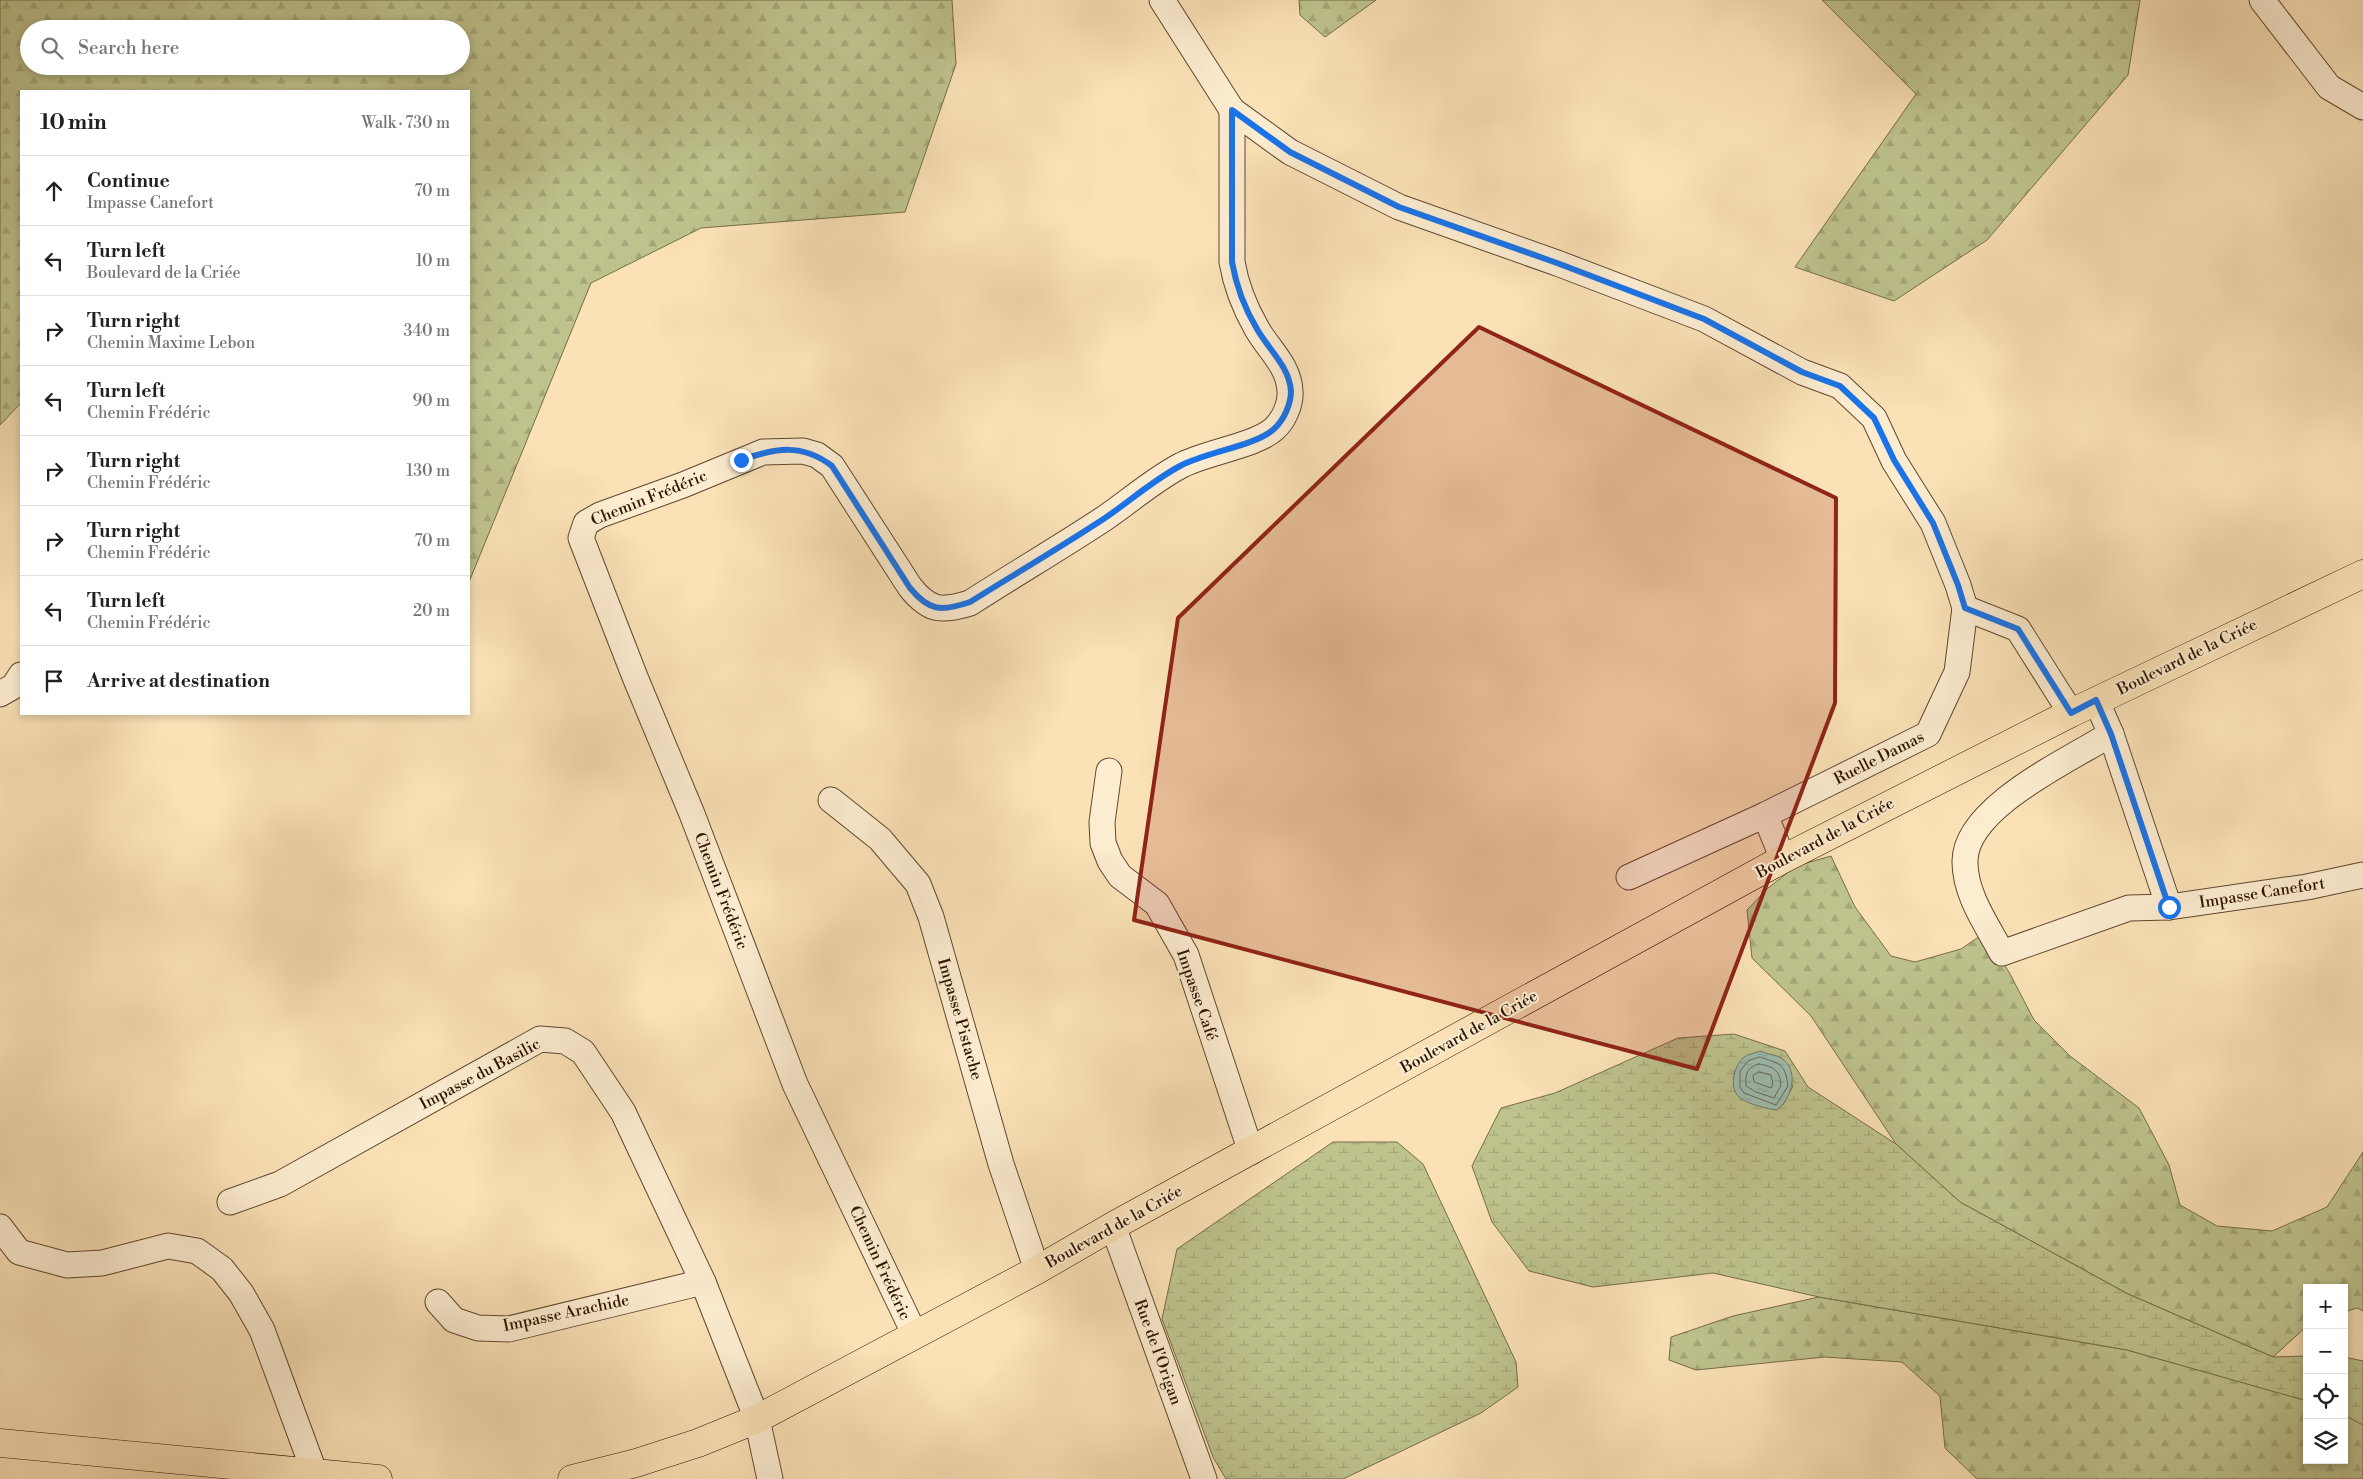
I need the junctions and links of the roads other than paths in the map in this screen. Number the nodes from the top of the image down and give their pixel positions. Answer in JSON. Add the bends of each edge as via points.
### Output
{"nodes":[{"id":1,"x":1162,"y":0,"type":"edge"},
{"id":2,"x":2262,"y":0,"type":"edge"},
{"id":3,"x":2363,"y":107,"type":"edge"},
{"id":4,"x":1232,"y":110,"type":"junction"},
{"id":5,"x":2363,"y":574,"type":"edge"},
{"id":6,"x":1965,"y":608,"type":"junction"},
{"id":7,"x":20,"y":677,"type":"edge"},
{"id":8,"x":0,"y":694,"type":"edge"},
{"id":9,"x":2096,"y":700,"type":"junction"},
{"id":10,"x":2071,"y":713,"type":"junction"},
{"id":11,"x":2111,"y":734,"type":"junction"},
{"id":12,"x":1109,"y":771,"type":"dead end"},
{"id":13,"x":831,"y":800,"type":"dead end"},
{"id":14,"x":1765,"y":815,"type":"junction"},
{"id":15,"x":1783,"y":860,"type":"junction"},
{"id":16,"x":2363,"y":875,"type":"edge"},
{"id":17,"x":1629,"y":877,"type":"dead end"},
{"id":18,"x":2169,"y":907,"type":"junction"},
{"id":19,"x":1251,"y":1152,"type":"junction"},
{"id":20,"x":230,"y":1202,"type":"dead end"},
{"id":21,"x":1112,"y":1226,"type":"junction"},
{"id":22,"x":0,"y":1227,"type":"edge"},
{"id":23,"x":1037,"y":1270,"type":"junction"},
{"id":24,"x":703,"y":1282,"type":"junction"},
{"id":25,"x":438,"y":1302,"type":"dead end"},
{"id":26,"x":915,"y":1335,"type":"junction"},
{"id":27,"x":757,"y":1418,"type":"junction"},
{"id":28,"x":0,"y":1443,"type":"edge"},
{"id":29,"x":315,"y":1474,"type":"junction"},
{"id":30,"x":378,"y":1479,"type":"edge"},
{"id":31,"x":572,"y":1479,"type":"edge"},
{"id":32,"x":770,"y":1479,"type":"edge"},
{"id":33,"x":1204,"y":1479,"type":"edge"}],
"edges":[{"from":1,"to":4,"type":"street"},
{"from":2,"to":3,"type":"street","via":[[2329,87]]},
{"from":4,"to":6,"type":"street","via":[[1290,152],[1399,207],[1704,319],[1802,372],[1840,386],[1874,418],[1894,460],[1933,523]]},
{"from":4,"to":26,"type":"street","name":"Chemin Frédéric","via":[[1232,252],[1236,284],[1257,329],[1286,370],[1291,392],[1282,419],[1262,437],[1199,456],[1178,467],[994,588],[949,610],[922,602],[832,466],[817,455],[803,451],[763,452],[600,515],[586,523],[582,530],[582,546],[692,814],[795,1084]]},
{"from":5,"to":9,"type":"main road","name":"Boulevard de la Criée"},
{"from":6,"to":10,"type":"street","via":[[2018,629]]},
{"from":6,"to":14,"type":"street","name":"Ruelle Damas","via":[[1957,672],[1928,734]]},
{"from":7,"to":8,"type":"street","via":[[14,686]]},
{"from":9,"to":10,"type":"main road","name":"Boulevard de la Criée"},
{"from":9,"to":11,"type":"street"},
{"from":10,"to":15,"type":"main road","name":"Boulevard de la Criée"},
{"from":11,"to":18,"type":"street"},
{"from":11,"to":18,"type":"street","name":"Impasse Canefort","via":[[2007,797],[1977,825],[1967,842],[1964,863],[1973,899],[2002,953],[2129,908]]},
{"from":12,"to":19,"type":"street","name":"Impasse Café","via":[[1102,822],[1103,843],[1120,876],[1157,904],[1186,955]]},
{"from":13,"to":23,"type":"street","name":"Impasse Pistache","via":[[880,839],[918,884],[931,917],[1001,1164]]},
{"from":14,"to":15,"type":"street"},
{"from":14,"to":17,"type":"street","name":"Ruelle Damas"},
{"from":15,"to":19,"type":"main road","name":"Boulevard de la Criée"},
{"from":16,"to":18,"type":"street","name":"Impasse Canefort","via":[[2307,887]]},
{"from":19,"to":21,"type":"main road","name":"Boulevard de la Criée"},
{"from":20,"to":24,"type":"street","name":"Impasse du Basilic","via":[[280,1184],[540,1039],[565,1041],[583,1052],[623,1112]]},
{"from":21,"to":23,"type":"main road","name":"Boulevard de la Criée"},
{"from":21,"to":33,"type":"street","name":"Rue de l'Origan"},
{"from":22,"to":29,"type":"street","via":[[19,1252],[67,1265],[102,1263],[168,1246],[197,1251],[222,1269],[241,1293],[262,1330]]},
{"from":23,"to":26,"type":"main road","name":"Boulevard de la Criée"},
{"from":24,"to":25,"type":"street","name":"Impasse Arachide","via":[[508,1329],[478,1328],[454,1320]]},
{"from":24,"to":27,"type":"street","name":"Impasse du Basilic"},
{"from":26,"to":27,"type":"main road","name":"Boulevard de la Criée"},
{"from":27,"to":31,"type":"main road","name":"Boulevard de la Criée","via":[[680,1449]]},
{"from":27,"to":32,"type":"street","name":"Impasse du Basilic"},
{"from":28,"to":29,"type":"main road"},
{"from":29,"to":30,"type":"main road"}]}
